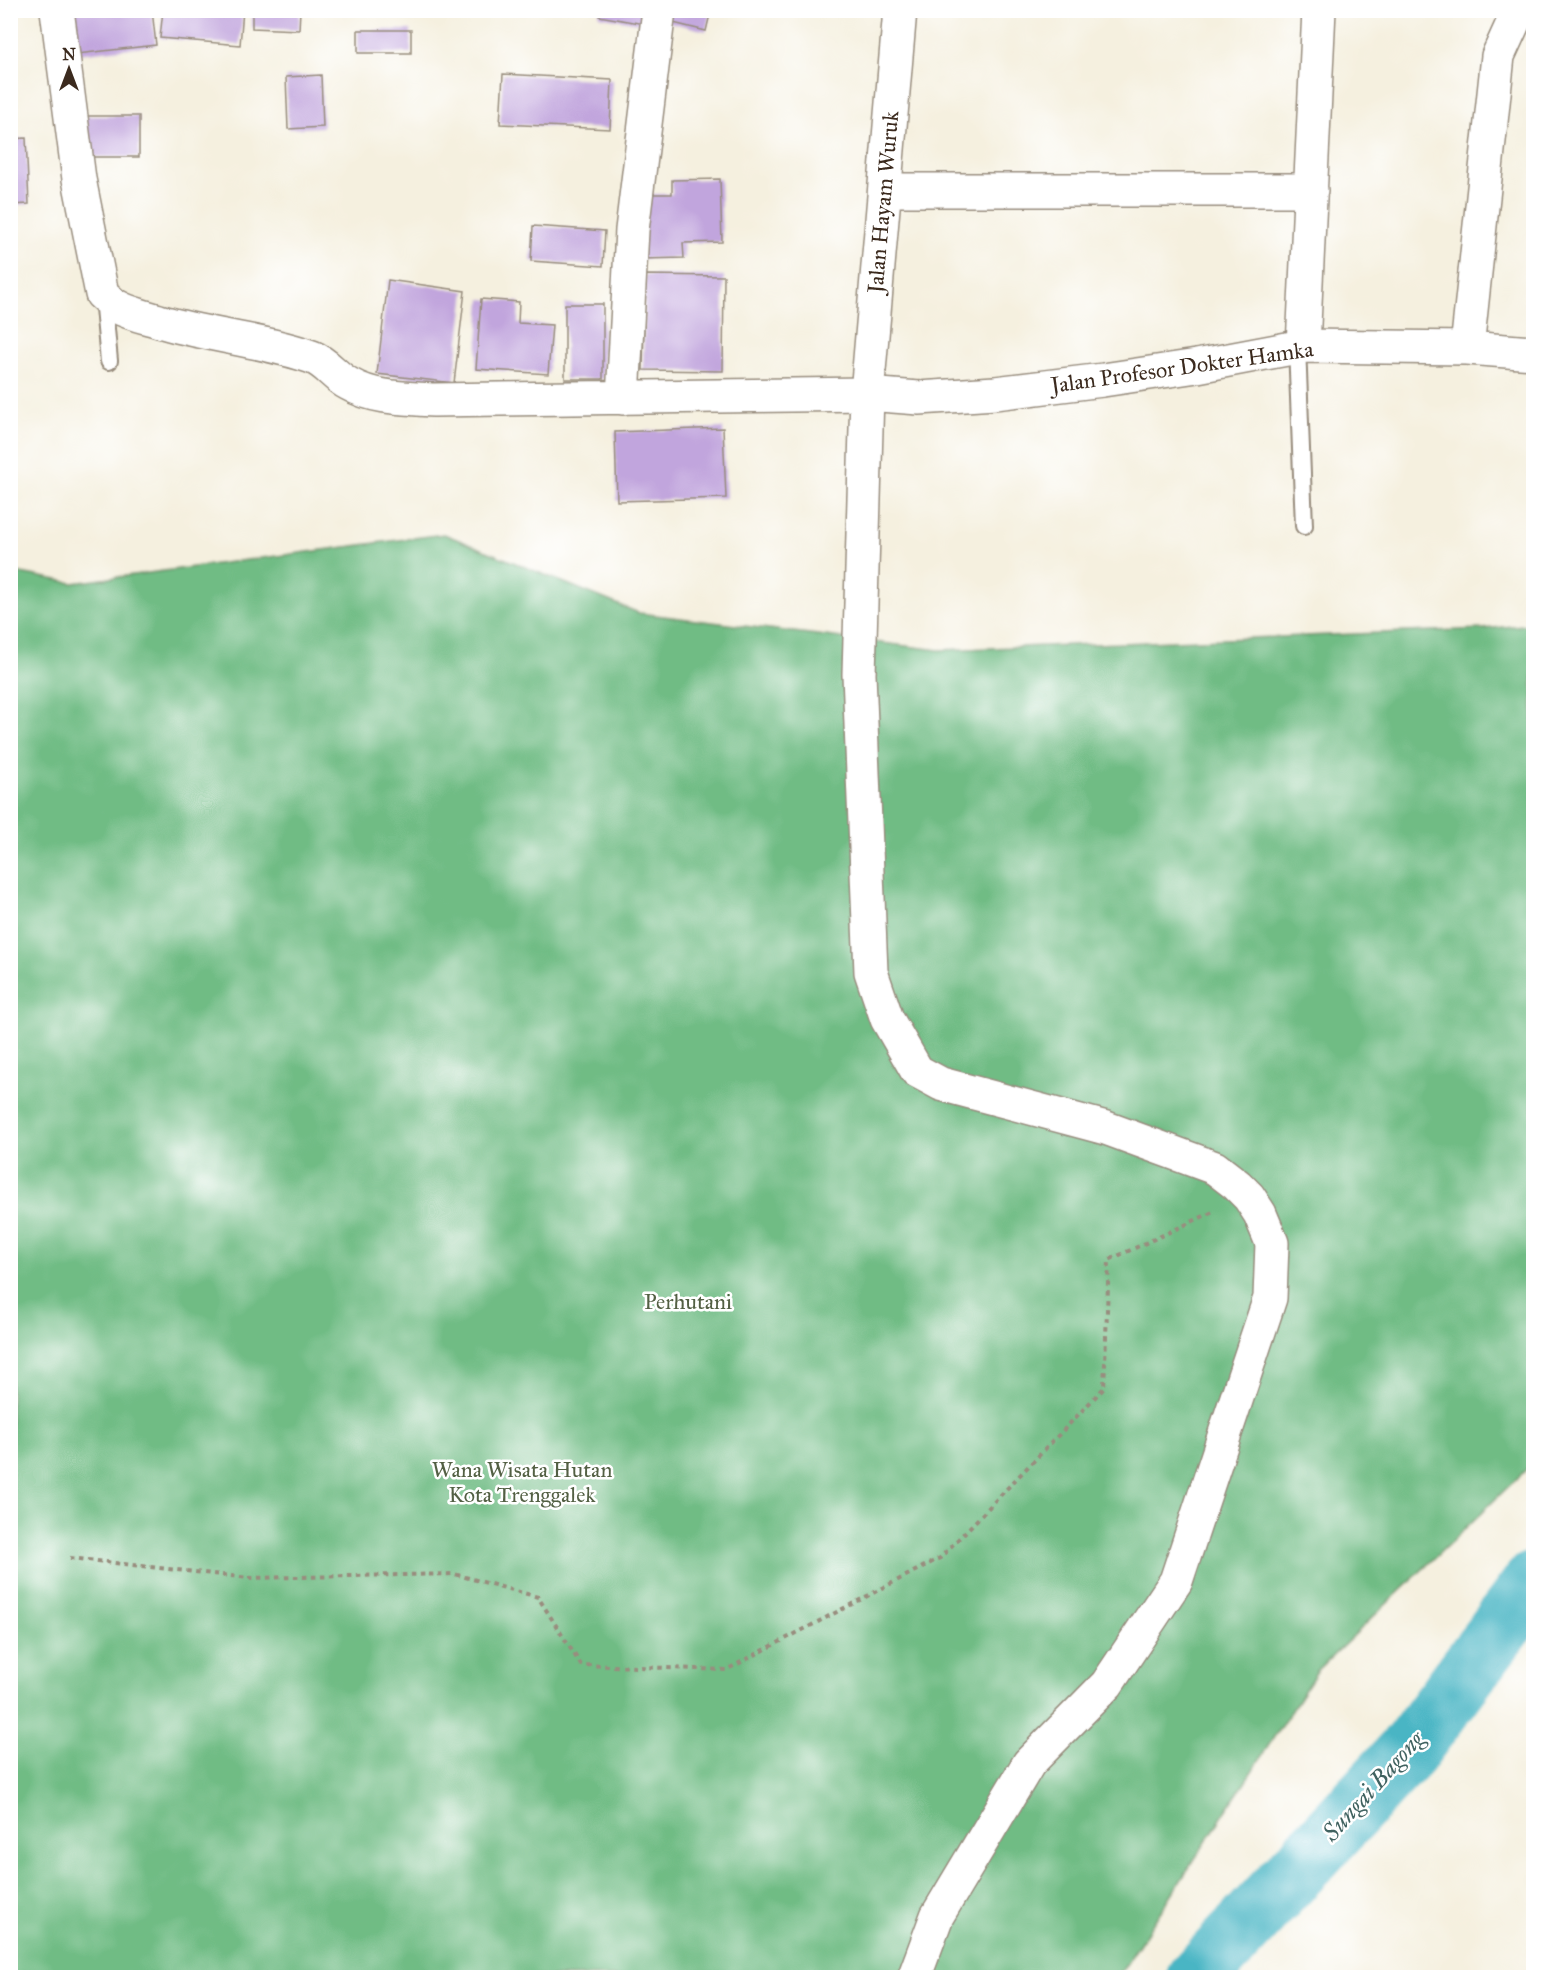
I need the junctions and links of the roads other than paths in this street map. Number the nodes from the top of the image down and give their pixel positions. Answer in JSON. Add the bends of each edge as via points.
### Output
{"nodes":[{"id":1,"x":57,"y":10,"type":"edge"},
{"id":2,"x":659,"y":10,"type":"edge"},
{"id":3,"x":900,"y":10,"type":"edge"},
{"id":4,"x":1319,"y":10,"type":"edge"},
{"id":5,"x":1519,"y":10,"type":"edge"},
{"id":6,"x":885,"y":190,"type":"junction"},
{"id":7,"x":1311,"y":190,"type":"junction"},
{"id":8,"x":102,"y":294,"type":"junction"},
{"id":9,"x":1300,"y":346,"type":"junction"},
{"id":10,"x":1467,"y":348,"type":"junction"},
{"id":11,"x":1533,"y":353,"type":"edge"},
{"id":12,"x":110,"y":361,"type":"dead end"},
{"id":13,"x":867,"y":394,"type":"junction"},
{"id":14,"x":623,"y":398,"type":"junction"},
{"id":15,"x":1304,"y":526,"type":"dead end"},
{"id":16,"x":914,"y":1977,"type":"edge"}],
"edges":[{"from":1,"to":8,"type":"street","via":[[80,179]]},
{"from":2,"to":14,"type":"street","via":[[632,231]]},
{"from":3,"to":6,"type":"street","name":"Jalan Hayam Wuruk"},
{"from":4,"to":7,"type":"street"},
{"from":5,"to":10,"type":"street","via":[[1498,56]]},
{"from":6,"to":7,"type":"street"},
{"from":6,"to":13,"type":"street","name":"Jalan Hayam Wuruk"},
{"from":7,"to":9,"type":"street"},
{"from":8,"to":12,"type":"lane"},
{"from":8,"to":14,"type":"street","name":"Jalan Profesor Dokter Hamka","via":[[116,306],[146,317],[314,358],[367,393],[434,400]]},
{"from":9,"to":10,"type":"street","name":"Jalan Profesor Dokter Hamka"},
{"from":9,"to":13,"type":"street","name":"Jalan Profesor Dokter Hamka","via":[[1138,375],[994,393],[919,398]]},
{"from":9,"to":15,"type":"lane"},
{"from":10,"to":11,"type":"street","name":"Jalan Profesor Dokter Hamka"},
{"from":13,"to":14,"type":"street","name":"Jalan Profesor Dokter Hamka"},
{"from":13,"to":16,"type":"street","name":"Jalan Hayam Wuruk","via":[[859,674],[870,972],[887,1019],[917,1071],[941,1084],[1106,1128],[1215,1168],[1249,1197],[1272,1244],[1270,1298],[1176,1581],[1107,1684],[1029,1763],[937,1916]]}]}
